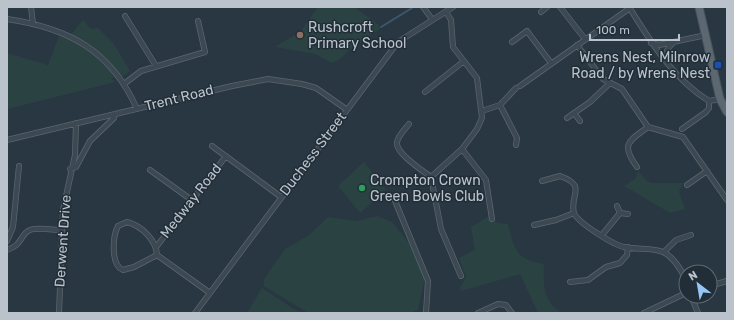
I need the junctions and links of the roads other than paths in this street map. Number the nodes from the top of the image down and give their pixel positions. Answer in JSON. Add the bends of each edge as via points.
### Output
{"nodes":[{"id":1,"x":31,"y":7,"type":"edge"},
{"id":2,"x":423,"y":7,"type":"edge"},
{"id":3,"x":453,"y":7,"type":"edge"},
{"id":4,"x":546,"y":7,"type":"edge"},
{"id":5,"x":560,"y":7,"type":"edge"},
{"id":6,"x":699,"y":7,"type":"edge"},
{"id":7,"x":629,"y":8,"type":"edge"},
{"id":8,"x":446,"y":12,"type":"junction"},
{"id":9,"x":541,"y":12,"type":"dead end"},
{"id":10,"x":125,"y":16,"type":"dead end"},
{"id":11,"x":7,"y":19,"type":"edge"},
{"id":12,"x":432,"y":20,"type":"junction"},
{"id":13,"x":198,"y":21,"type":"dead end"},
{"id":14,"x":33,"y":24,"type":"junction"},
{"id":15,"x":706,"y":35,"type":"junction"},
{"id":16,"x":585,"y":39,"type":"junction"},
{"id":17,"x":512,"y":42,"type":"dead end"},
{"id":18,"x":674,"y":42,"type":"junction"},
{"id":19,"x":651,"y":44,"type":"junction"},
{"id":20,"x":577,"y":45,"type":"junction"},
{"id":21,"x":464,"y":61,"type":"junction"},
{"id":22,"x":551,"y":63,"type":"junction"},
{"id":23,"x":668,"y":65,"type":"junction"},
{"id":24,"x":156,"y":66,"type":"junction"},
{"id":25,"x":610,"y":83,"type":"junction"},
{"id":26,"x":124,"y":84,"type":"junction"},
{"id":27,"x":425,"y":92,"type":"dead end"},
{"id":28,"x":720,"y":99,"type":"junction"},
{"id":29,"x":709,"y":101,"type":"junction"},
{"id":30,"x":500,"y":105,"type":"junction"},
{"id":31,"x":137,"y":109,"type":"junction"},
{"id":32,"x":346,"y":109,"type":"junction"},
{"id":33,"x":482,"y":111,"type":"junction"},
{"id":34,"x":727,"y":112,"type":"edge"},
{"id":35,"x":574,"y":113,"type":"junction"},
{"id":36,"x":115,"y":114,"type":"junction"},
{"id":37,"x":567,"y":118,"type":"dead end"},
{"id":38,"x":580,"y":121,"type":"dead end"},
{"id":39,"x":76,"y":123,"type":"junction"},
{"id":40,"x":409,"y":124,"type":"dead end"},
{"id":41,"x":648,"y":127,"type":"junction"},
{"id":42,"x":682,"y":129,"type":"dead end"},
{"id":43,"x":7,"y":140,"type":"edge"},
{"id":44,"x":516,"y":145,"type":"dead end"},
{"id":45,"x":212,"y":146,"type":"dead end"},
{"id":46,"x":462,"y":149,"type":"junction"},
{"id":47,"x":226,"y":156,"type":"junction"},
{"id":48,"x":19,"y":166,"type":"dead end"},
{"id":49,"x":637,"y":167,"type":"dead end"},
{"id":50,"x":70,"y":169,"type":"junction"},
{"id":51,"x":150,"y":170,"type":"dead end"},
{"id":52,"x":707,"y":171,"type":"junction"},
{"id":53,"x":431,"y":177,"type":"junction"},
{"id":54,"x":542,"y":181,"type":"dead end"},
{"id":55,"x":687,"y":185,"type":"dead end"},
{"id":56,"x":393,"y":196,"type":"dead end"},
{"id":57,"x":281,"y":197,"type":"junction"},
{"id":58,"x":727,"y":200,"type":"edge"},
{"id":59,"x":193,"y":201,"type":"junction"},
{"id":60,"x":616,"y":206,"type":"dead end"},
{"id":61,"x":574,"y":213,"type":"junction"},
{"id":62,"x":620,"y":213,"type":"junction"},
{"id":63,"x":628,"y":214,"type":"dead end"},
{"id":64,"x":492,"y":219,"type":"dead end"},
{"id":65,"x":534,"y":225,"type":"dead end"},
{"id":66,"x":62,"y":230,"type":"junction"},
{"id":67,"x":691,"y":235,"type":"dead end"},
{"id":68,"x":602,"y":236,"type":"junction"},
{"id":69,"x":7,"y":241,"type":"edge"},
{"id":70,"x":157,"y":246,"type":"junction"},
{"id":71,"x":628,"y":247,"type":"junction"},
{"id":72,"x":7,"y":250,"type":"edge"},
{"id":73,"x":664,"y":252,"type":"junction"},
{"id":74,"x":157,"y":254,"type":"junction"},
{"id":75,"x":678,"y":266,"type":"edge"},
{"id":76,"x":461,"y":276,"type":"dead end"},
{"id":77,"x":570,"y":282,"type":"dead end"},
{"id":78,"x":210,"y":293,"type":"junction"},
{"id":79,"x":678,"y":297,"type":"edge"},
{"id":80,"x":425,"y":312,"type":"edge"},
{"id":81,"x":59,"y":313,"type":"edge"},
{"id":82,"x":195,"y":313,"type":"edge"},
{"id":83,"x":478,"y":313,"type":"edge"},
{"id":84,"x":512,"y":313,"type":"edge"},
{"id":85,"x":644,"y":313,"type":"edge"}],
"edges":[{"from":1,"to":14,"type":"street"},
{"from":2,"to":12,"type":"street"},
{"from":3,"to":8,"type":"street","name":"Duchess Street"},
{"from":4,"to":9,"type":"street"},
{"from":5,"to":16,"type":"street"},
{"from":6,"to":15,"type":"main road"},
{"from":7,"to":16,"type":"street"},
{"from":7,"to":19,"type":"street"},
{"from":8,"to":12,"type":"street","name":"Duchess Street"},
{"from":8,"to":21,"type":"street","via":[[451,20],[453,47]]},
{"from":10,"to":24,"type":"street"},
{"from":11,"to":14,"type":"street"},
{"from":12,"to":32,"type":"street","name":"Duchess Street","via":[[398,42]]},
{"from":13,"to":24,"type":"street","via":[[205,52]]},
{"from":14,"to":26,"type":"street","via":[[66,33],[82,42],[99,55]]},
{"from":15,"to":18,"type":"street"},
{"from":15,"to":28,"type":"main road"},
{"from":16,"to":20,"type":"street"},
{"from":17,"to":22,"type":"street","via":[[527,31]]},
{"from":18,"to":19,"type":"street"},
{"from":18,"to":23,"type":"street","via":[[668,47],[665,55]]},
{"from":19,"to":23,"type":"street"},
{"from":20,"to":22,"type":"street"},
{"from":20,"to":25,"type":"street","via":[[599,74]]},
{"from":21,"to":27,"type":"street"},
{"from":21,"to":33,"type":"street","via":[[477,78]]},
{"from":22,"to":30,"type":"street","via":[[518,87]]},
{"from":23,"to":29,"type":"street","via":[[697,94]]},
{"from":24,"to":26,"type":"street","via":[[134,74]]},
{"from":25,"to":35,"type":"street"},
{"from":25,"to":41,"type":"street","via":[[622,89]]},
{"from":26,"to":31,"type":"street"},
{"from":28,"to":29,"type":"street"},
{"from":28,"to":34,"type":"main road"},
{"from":29,"to":42,"type":"street","via":[[706,112]]},
{"from":30,"to":33,"type":"street"},
{"from":30,"to":44,"type":"street","via":[[517,138]]},
{"from":31,"to":32,"type":"street","name":"Trent Road","via":[[268,79],[316,88]]},
{"from":31,"to":36,"type":"street","name":"Trent Road"},
{"from":32,"to":57,"type":"street","name":"Duchess Street"},
{"from":33,"to":46,"type":"street","via":[[478,129]]},
{"from":35,"to":37,"type":"street"},
{"from":35,"to":38,"type":"street"},
{"from":36,"to":39,"type":"street","name":"Trent Road"},
{"from":36,"to":50,"type":"street","via":[[90,141],[76,167]]},
{"from":39,"to":43,"type":"street","name":"Trent Road"},
{"from":39,"to":50,"type":"street","name":"Derwent Drive","via":[[75,155]]},
{"from":40,"to":53,"type":"street","via":[[398,138],[398,151]]},
{"from":41,"to":49,"type":"street","via":[[629,141],[629,156]]},
{"from":41,"to":52,"type":"street","via":[[683,138]]},
{"from":45,"to":47,"type":"street"},
{"from":46,"to":53,"type":"street"},
{"from":46,"to":64,"type":"street","via":[[486,180]]},
{"from":47,"to":57,"type":"street"},
{"from":47,"to":59,"type":"street","name":"Medway Road"},
{"from":48,"to":69,"type":"street","via":[[13,227]]},
{"from":50,"to":66,"type":"street","name":"Derwent Drive"},
{"from":51,"to":59,"type":"street"},
{"from":52,"to":55,"type":"street"},
{"from":52,"to":58,"type":"street"},
{"from":53,"to":76,"type":"street","via":[[441,229]]},
{"from":54,"to":61,"type":"street","via":[[560,176],[573,183],[576,189]]},
{"from":56,"to":80,"type":"street","via":[[428,281]]},
{"from":57,"to":78,"type":"street","name":"Duchess Street"},
{"from":59,"to":70,"type":"street","name":"Medway Road"},
{"from":60,"to":62,"type":"street"},
{"from":61,"to":65,"type":"street"},
{"from":61,"to":68,"type":"street"},
{"from":62,"to":63,"type":"street"},
{"from":62,"to":68,"type":"street"},
{"from":66,"to":72,"type":"street","via":[[31,229],[16,247]]},
{"from":66,"to":81,"type":"street","name":"Derwent Drive"},
{"from":67,"to":73,"type":"street","via":[[676,240]]},
{"from":68,"to":71,"type":"street","via":[[622,247]]},
{"from":70,"to":74,"type":"street"},
{"from":70,"to":74,"type":"street","via":[[132,223],[127,222],[116,229],[115,253],[120,269],[127,270]]},
{"from":71,"to":73,"type":"street"},
{"from":71,"to":77,"type":"street","via":[[627,254],[620,263],[606,267],[588,280]]},
{"from":73,"to":75,"type":"street"},
{"from":74,"to":78,"type":"street"},
{"from":78,"to":82,"type":"street","name":"Duchess Street"},
{"from":79,"to":85,"type":"street"},
{"from":83,"to":84,"type":"street","via":[[498,304],[506,305]]}]}
